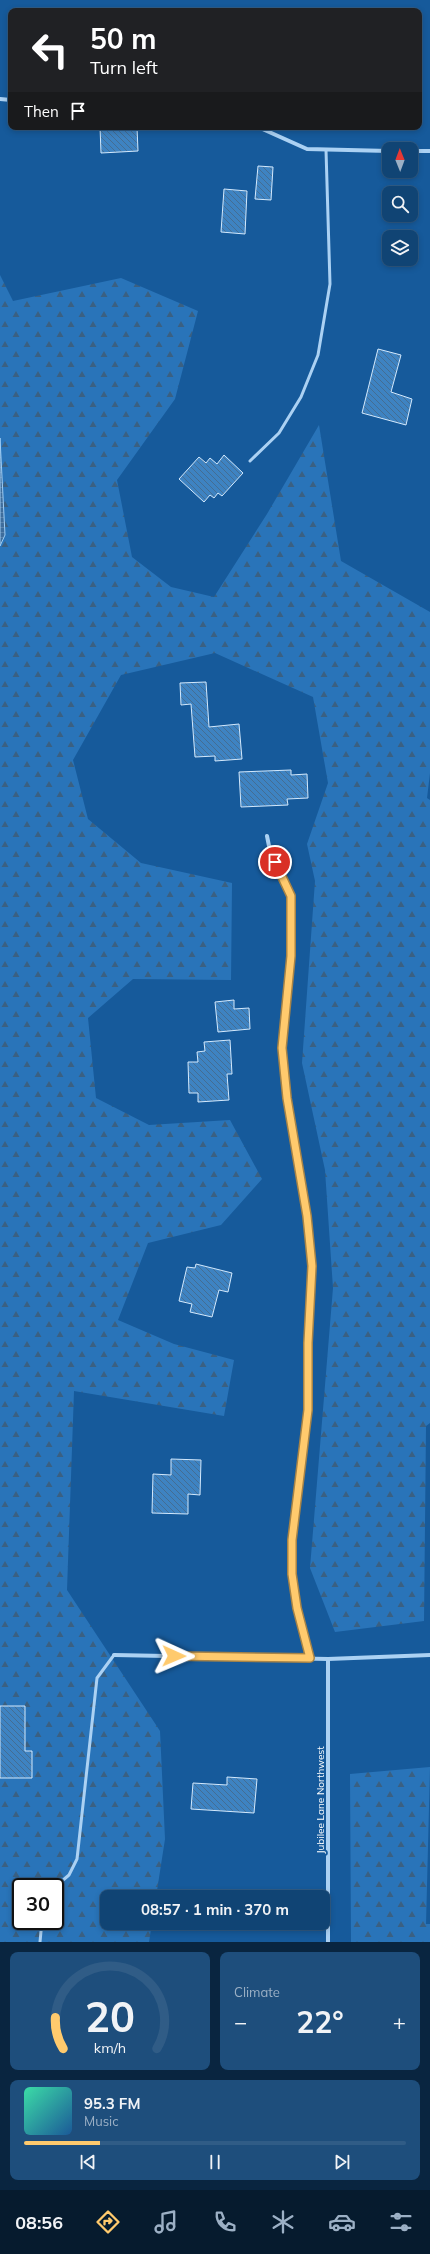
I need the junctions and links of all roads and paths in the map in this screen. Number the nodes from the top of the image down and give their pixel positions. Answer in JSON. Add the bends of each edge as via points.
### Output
{"nodes":[{"id":1,"x":265,"y":130,"type":"edge"},
{"id":2,"x":326,"y":150,"type":"junction"},
{"id":3,"x":382,"y":151,"type":"edge"},
{"id":4,"x":418,"y":151,"type":"edge"},
{"id":5,"x":430,"y":151,"type":"edge"},
{"id":6,"x":250,"y":461,"type":"dead end"},
{"id":7,"x":267,"y":836,"type":"dead end"},
{"id":8,"x":114,"y":1655,"type":"joint"},
{"id":9,"x":430,"y":1655,"type":"edge"},
{"id":10,"x":310,"y":1658,"type":"junction"},
{"id":11,"x":328,"y":1659,"type":"junction"},
{"id":12,"x":64,"y":1879,"type":"edge"},
{"id":13,"x":41,"y":1930,"type":"edge"},
{"id":14,"x":40,"y":1942,"type":"edge"},
{"id":15,"x":328,"y":1942,"type":"edge"}],
"edges":[{"from":1,"to":2,"type":"street","via":[[307,149]]},
{"from":2,"to":3,"type":"street"},
{"from":2,"to":6,"type":"lane","via":[[330,284],[318,355],[301,397],[279,433]]},
{"from":4,"to":5,"type":"street"},
{"from":7,"to":10,"type":"street","via":[[270,851],[291,896],[291,956],[282,1048],[312,1266],[308,1410],[292,1540],[292,1574],[297,1608]]},
{"from":8,"to":10,"type":"street"},
{"from":8,"to":12,"type":"lane","via":[[97,1678],[77,1859]]},
{"from":9,"to":11,"type":"street"},
{"from":10,"to":11,"type":"street"},
{"from":11,"to":15,"type":"street","name":"Jubilee Lane Northwest"},
{"from":13,"to":14,"type":"lane"}]}
